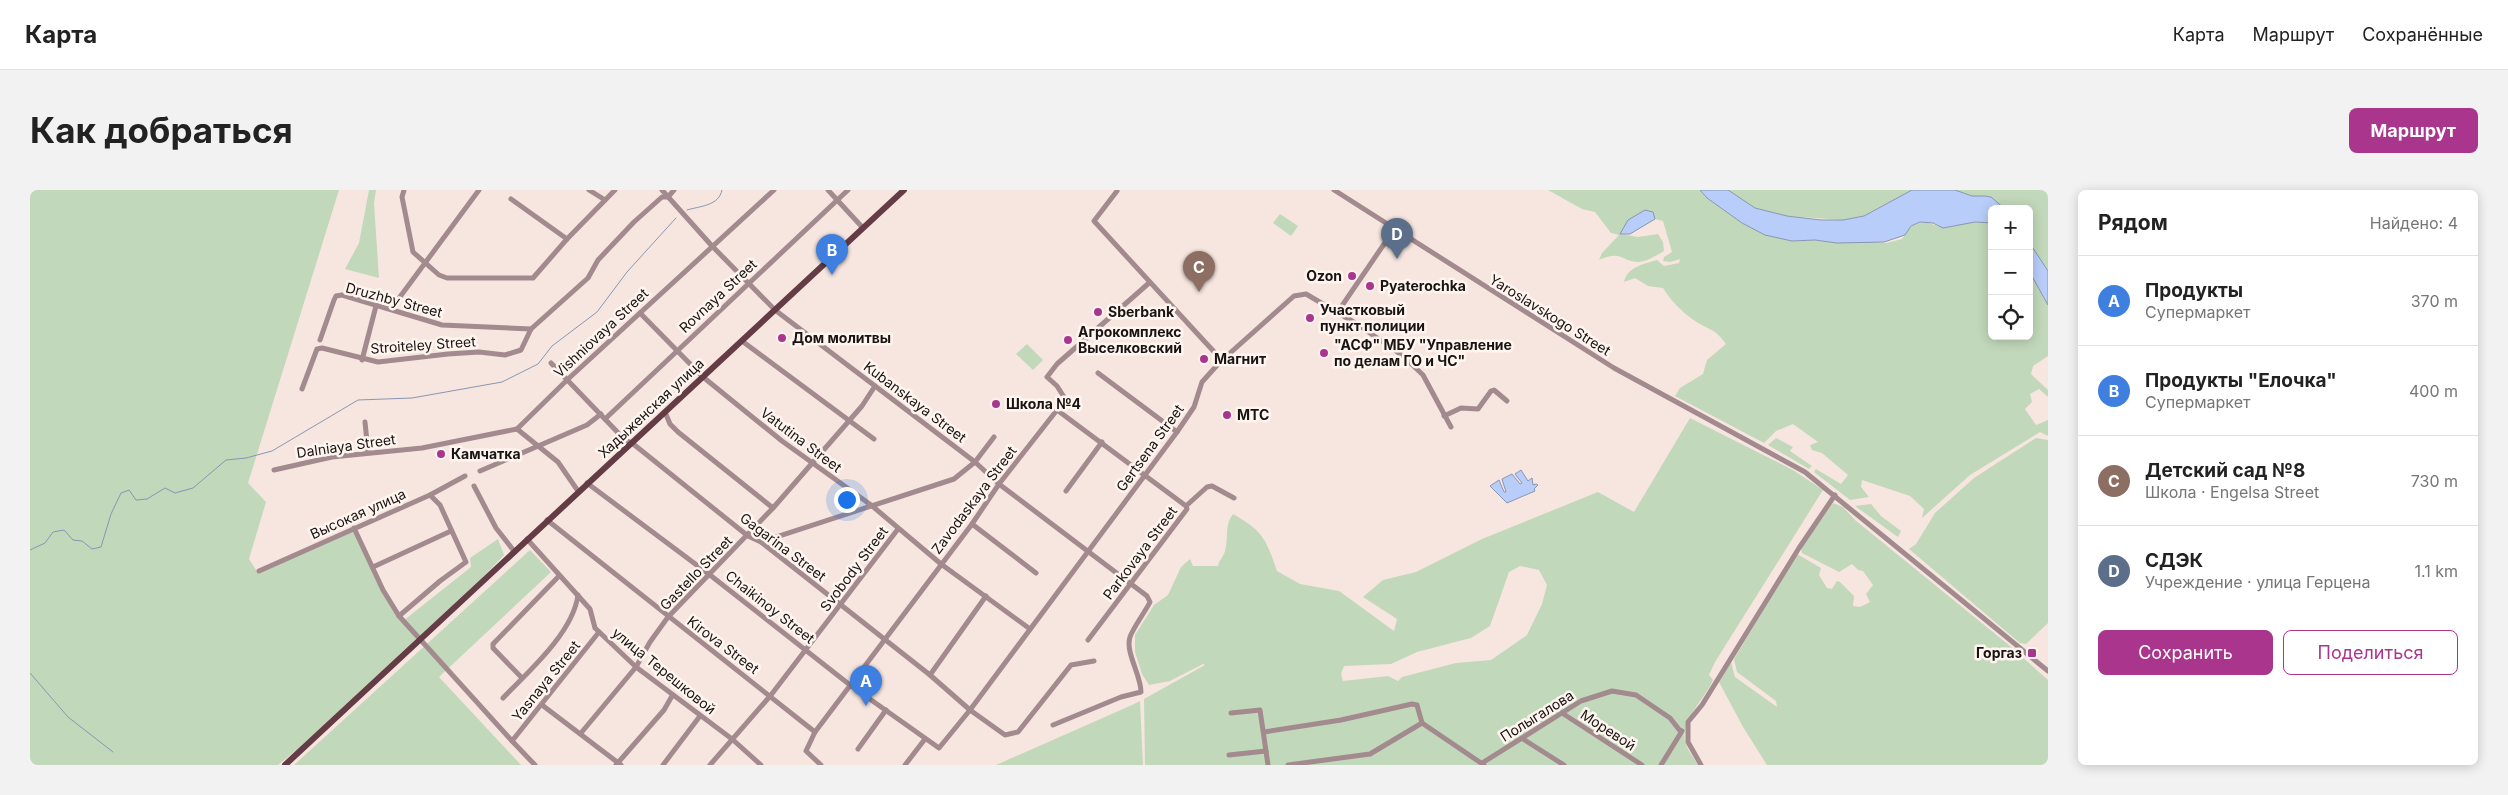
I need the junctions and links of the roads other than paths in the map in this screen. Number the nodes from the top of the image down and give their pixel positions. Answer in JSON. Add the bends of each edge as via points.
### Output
{"nodes":[{"id":1,"x":404,"y":190,"type":"edge"},
{"id":2,"x":479,"y":190,"type":"edge"},
{"id":3,"x":589,"y":190,"type":"edge"},
{"id":4,"x":615,"y":190,"type":"edge"},
{"id":5,"x":662,"y":190,"type":"edge"},
{"id":6,"x":674,"y":190,"type":"edge"},
{"id":7,"x":774,"y":190,"type":"edge"},
{"id":8,"x":828,"y":190,"type":"edge"},
{"id":9,"x":848,"y":190,"type":"edge"},
{"id":10,"x":904,"y":190,"type":"edge"},
{"id":11,"x":1334,"y":190,"type":"edge"},
{"id":12,"x":1117,"y":191,"type":"edge"},
{"id":13,"x":668,"y":197,"type":"junction"},
{"id":14,"x":511,"y":199,"type":"dead end"},
{"id":15,"x":605,"y":200,"type":"junction"},
{"id":16,"x":837,"y":200,"type":"junction"},
{"id":17,"x":863,"y":228,"type":"junction"},
{"id":18,"x":1394,"y":228,"type":"junction"},
{"id":19,"x":567,"y":239,"type":"junction"},
{"id":20,"x":712,"y":246,"type":"junction"},
{"id":21,"x":423,"y":263,"type":"junction"},
{"id":22,"x":748,"y":283,"type":"junction"},
{"id":23,"x":1149,"y":283,"type":"junction"},
{"id":24,"x":376,"y":306,"type":"junction"},
{"id":25,"x":390,"y":308,"type":"junction"},
{"id":26,"x":775,"y":310,"type":"junction"},
{"id":27,"x":1338,"y":312,"type":"junction"},
{"id":28,"x":640,"y":313,"type":"junction"},
{"id":29,"x":530,"y":329,"type":"junction"},
{"id":30,"x":320,"y":340,"type":"dead end"},
{"id":31,"x":742,"y":340,"type":"junction"},
{"id":32,"x":676,"y":351,"type":"junction"},
{"id":33,"x":362,"y":360,"type":"junction"},
{"id":34,"x":1220,"y":362,"type":"junction"},
{"id":35,"x":551,"y":363,"type":"dead end"},
{"id":36,"x":1098,"y":372,"type":"dead end"},
{"id":37,"x":703,"y":377,"type":"junction"},
{"id":38,"x":566,"y":380,"type":"junction"},
{"id":39,"x":876,"y":386,"type":"junction"},
{"id":40,"x":302,"y":389,"type":"dead end"},
{"id":41,"x":1507,"y":401,"type":"dead end"},
{"id":42,"x":1057,"y":410,"type":"junction"},
{"id":43,"x":665,"y":412,"type":"junction"},
{"id":44,"x":603,"y":416,"type":"junction"},
{"id":45,"x":1444,"y":416,"type":"junction"},
{"id":46,"x":365,"y":422,"type":"dead end"},
{"id":47,"x":848,"y":422,"type":"junction"},
{"id":48,"x":1451,"y":427,"type":"dead end"},
{"id":49,"x":517,"y":430,"type":"junction"},
{"id":50,"x":1178,"y":432,"type":"junction"},
{"id":51,"x":994,"y":437,"type":"dead end"},
{"id":52,"x":874,"y":439,"type":"dead end"},
{"id":53,"x":1102,"y":442,"type":"junction"},
{"id":54,"x":632,"y":443,"type":"junction"},
{"id":55,"x":538,"y":445,"type":"junction"},
{"id":56,"x":368,"y":452,"type":"junction"},
{"id":57,"x":975,"y":462,"type":"junction"},
{"id":58,"x":813,"y":463,"type":"junction"},
{"id":59,"x":274,"y":470,"type":"dead end"},
{"id":60,"x":480,"y":471,"type":"dead end"},
{"id":61,"x":1145,"y":475,"type":"junction"},
{"id":62,"x":465,"y":476,"type":"dead end"},
{"id":63,"x":587,"y":483,"type":"junction"},
{"id":64,"x":999,"y":484,"type":"junction"},
{"id":65,"x":474,"y":486,"type":"dead end"},
{"id":66,"x":578,"y":491,"type":"junction"},
{"id":67,"x":1066,"y":491,"type":"dead end"},
{"id":68,"x":430,"y":495,"type":"junction"},
{"id":69,"x":1835,"y":495,"type":"junction"},
{"id":70,"x":1234,"y":498,"type":"dead end"},
{"id":71,"x":871,"y":505,"type":"junction"},
{"id":72,"x":1186,"y":506,"type":"junction"},
{"id":73,"x":773,"y":508,"type":"junction"},
{"id":74,"x":547,"y":520,"type":"junction"},
{"id":75,"x":972,"y":524,"type":"junction"},
{"id":76,"x":354,"y":528,"type":"junction"},
{"id":77,"x":898,"y":529,"type":"junction"},
{"id":78,"x":450,"y":532,"type":"junction"},
{"id":79,"x":748,"y":536,"type":"junction"},
{"id":80,"x":526,"y":539,"type":"junction"},
{"id":81,"x":761,"y":542,"type":"junction"},
{"id":82,"x":514,"y":551,"type":"junction"},
{"id":83,"x":1088,"y":552,"type":"junction"},
{"id":84,"x":941,"y":564,"type":"junction"},
{"id":85,"x":373,"y":567,"type":"junction"},
{"id":86,"x":259,"y":571,"type":"dead end"},
{"id":87,"x":1036,"y":573,"type":"dead end"},
{"id":88,"x":710,"y":575,"type":"junction"},
{"id":89,"x":559,"y":576,"type":"junction"},
{"id":90,"x":1132,"y":585,"type":"junction"},
{"id":91,"x":578,"y":595,"type":"junction"},
{"id":92,"x":986,"y":596,"type":"junction"},
{"id":93,"x":841,"y":606,"type":"junction"},
{"id":94,"x":399,"y":616,"type":"junction"},
{"id":95,"x":668,"y":617,"type":"junction"},
{"id":96,"x":1030,"y":629,"type":"junction"},
{"id":97,"x":599,"y":632,"type":"junction"},
{"id":98,"x":884,"y":640,"type":"junction"},
{"id":99,"x":1088,"y":640,"type":"dead end"},
{"id":100,"x":416,"y":641,"type":"junction"},
{"id":101,"x":806,"y":650,"type":"junction"},
{"id":102,"x":1094,"y":662,"type":"dead end"},
{"id":103,"x":636,"y":667,"type":"junction"},
{"id":104,"x":2048,"y":671,"type":"edge"},
{"id":105,"x":930,"y":675,"type":"junction"},
{"id":106,"x":522,"y":678,"type":"junction"},
{"id":107,"x":850,"y":684,"type":"junction"},
{"id":108,"x":672,"y":696,"type":"junction"},
{"id":109,"x":772,"y":696,"type":"junction"},
{"id":110,"x":503,"y":698,"type":"dead end"},
{"id":111,"x":542,"y":705,"type":"junction"},
{"id":112,"x":886,"y":710,"type":"junction"},
{"id":113,"x":970,"y":710,"type":"junction"},
{"id":114,"x":1232,"y":713,"type":"dead end"},
{"id":115,"x":1562,"y":713,"type":"junction"},
{"id":116,"x":700,"y":716,"type":"junction"},
{"id":117,"x":1688,"y":722,"type":"junction"},
{"id":118,"x":1422,"y":723,"type":"junction"},
{"id":119,"x":1053,"y":725,"type":"dead end"},
{"id":120,"x":815,"y":732,"type":"junction"},
{"id":121,"x":1264,"y":732,"type":"junction"},
{"id":122,"x":1681,"y":732,"type":"junction"},
{"id":123,"x":581,"y":733,"type":"junction"},
{"id":124,"x":732,"y":739,"type":"junction"},
{"id":125,"x":1523,"y":739,"type":"junction"},
{"id":126,"x":925,"y":740,"type":"junction"},
{"id":127,"x":512,"y":741,"type":"junction"},
{"id":128,"x":939,"y":748,"type":"joint"},
{"id":129,"x":858,"y":749,"type":"dead end"},
{"id":130,"x":1266,"y":750,"type":"junction"},
{"id":131,"x":1229,"y":755,"type":"dead end"},
{"id":132,"x":618,"y":764,"type":"edge"},
{"id":133,"x":1483,"y":764,"type":"edge"},
{"id":134,"x":285,"y":765,"type":"edge"},
{"id":135,"x":534,"y":765,"type":"edge"},
{"id":136,"x":663,"y":765,"type":"edge"},
{"id":137,"x":710,"y":765,"type":"edge"},
{"id":138,"x":761,"y":765,"type":"edge"},
{"id":139,"x":822,"y":765,"type":"edge"},
{"id":140,"x":905,"y":765,"type":"edge"},
{"id":141,"x":1268,"y":765,"type":"edge"},
{"id":142,"x":1288,"y":765,"type":"edge"},
{"id":143,"x":1564,"y":765,"type":"edge"},
{"id":144,"x":1642,"y":765,"type":"edge"},
{"id":145,"x":1660,"y":765,"type":"edge"},
{"id":146,"x":1701,"y":765,"type":"edge"}],
"edges":[{"from":1,"to":21,"type":"street","via":[[402,197],[413,252]]},
{"from":2,"to":21,"type":"street"},
{"from":3,"to":15,"type":"street"},
{"from":4,"to":15,"type":"street"},
{"from":5,"to":13,"type":"street","name":"Kubanskaya Street"},
{"from":6,"to":13,"type":"street"},
{"from":7,"to":20,"type":"street","name":"Vishniovaya Street"},
{"from":8,"to":16,"type":"street"},
{"from":9,"to":16,"type":"street","name":"Rovnaya Street"},
{"from":10,"to":17,"type":"main road","name":"Хадыженская улица"},
{"from":11,"to":18,"type":"street","name":"Yaroslavskogo Street"},
{"from":12,"to":23,"type":"street","via":[[1094,221]]},
{"from":13,"to":20,"type":"street","name":"Kubanskaya Street"},
{"from":13,"to":29,"type":"street","via":[[662,197],[634,222],[598,260],[588,278]]},
{"from":14,"to":19,"type":"street"},
{"from":15,"to":19,"type":"street"},
{"from":16,"to":17,"type":"street"},
{"from":16,"to":22,"type":"street","name":"Rovnaya Street"},
{"from":17,"to":26,"type":"main road","name":"Хадыженская улица"},
{"from":18,"to":27,"type":"street"},
{"from":18,"to":69,"type":"street","name":"Yaroslavskogo Street","via":[[1614,368],[1761,446],[1805,472]]},
{"from":19,"to":21,"type":"street","via":[[533,278],[447,278]]},
{"from":20,"to":22,"type":"street","name":"Kubanskaya Street"},
{"from":20,"to":28,"type":"street","name":"Vishniovaya Street"},
{"from":21,"to":25,"type":"street"},
{"from":22,"to":26,"type":"street","name":"Kubanskaya Street"},
{"from":22,"to":32,"type":"street","name":"Rovnaya Street"},
{"from":23,"to":34,"type":"street","via":[[1187,321]]},
{"from":23,"to":42,"type":"street","via":[[1057,364],[1047,377],[1064,397]]},
{"from":24,"to":25,"type":"street","name":"Druzhby Street"},
{"from":24,"to":30,"type":"street","name":"Druzhby Street","via":[[336,296]]},
{"from":24,"to":33,"type":"street"},
{"from":25,"to":29,"type":"street","name":"Druzhby Street","via":[[442,325]]},
{"from":26,"to":31,"type":"main road","name":"Хадыженская улица"},
{"from":26,"to":39,"type":"street","name":"Kubanskaya Street"},
{"from":27,"to":34,"type":"street","name":"Gertsena Street","via":[[1306,294],[1294,296]]},
{"from":27,"to":45,"type":"street","name":"Gertsena Street","via":[[1412,363],[1423,375]]},
{"from":28,"to":32,"type":"street","name":"Vatutina Street"},
{"from":28,"to":38,"type":"street","name":"Vishniovaya Street"},
{"from":29,"to":33,"type":"street","name":"Stroiteley Street","via":[[521,350],[505,354],[479,352],[378,362]]},
{"from":31,"to":37,"type":"main road","name":"Хадыженская улица"},
{"from":31,"to":47,"type":"street"},
{"from":32,"to":37,"type":"street","name":"Vatutina Street"},
{"from":32,"to":44,"type":"street","name":"Rovnaya Street"},
{"from":33,"to":40,"type":"street","name":"Stroiteley Street","via":[[317,348]]},
{"from":34,"to":50,"type":"street","name":"Gertsena Street","via":[[1202,382],[1194,407]]},
{"from":35,"to":38,"type":"street","name":"Gagarina Street"},
{"from":36,"to":50,"type":"street"},
{"from":37,"to":43,"type":"main road","name":"Хадыженская улица"},
{"from":37,"to":58,"type":"street","name":"Vatutina Street"},
{"from":38,"to":44,"type":"street","name":"Gagarina Street"},
{"from":38,"to":49,"type":"street","name":"Vishniovaya Street"},
{"from":39,"to":47,"type":"street","name":"Gastello Street"},
{"from":39,"to":57,"type":"street","name":"Kubanskaya Street"},
{"from":41,"to":45,"type":"street","via":[[1494,390],[1478,409],[1461,408]]},
{"from":42,"to":53,"type":"street"},
{"from":42,"to":64,"type":"street","name":"Zavodaskaya Street"},
{"from":43,"to":54,"type":"main road","name":"Хадыженская улица"},
{"from":43,"to":73,"type":"street","via":[[678,432]]},
{"from":44,"to":54,"type":"street","name":"Gagarina Street","via":[[625,440]]},
{"from":44,"to":55,"type":"street","name":"Rovnaya Street"},
{"from":45,"to":48,"type":"street","name":"Gertsena Street"},
{"from":46,"to":56,"type":"street"},
{"from":47,"to":52,"type":"street"},
{"from":47,"to":58,"type":"street","name":"Gastello Street"},
{"from":49,"to":55,"type":"street"},
{"from":49,"to":56,"type":"street","name":"Dalniaya Street","via":[[422,448]]},
{"from":50,"to":61,"type":"street","name":"Gertsena Street"},
{"from":51,"to":57,"type":"street","name":"Zavodaskaya Street"},
{"from":53,"to":61,"type":"street"},
{"from":53,"to":67,"type":"street"},
{"from":54,"to":63,"type":"main road","name":"Хадыженская улица"},
{"from":54,"to":79,"type":"street","name":"Gagarina Street"},
{"from":55,"to":60,"type":"street","name":"Rovnaya Street"},
{"from":55,"to":66,"type":"street","via":[[558,462]]},
{"from":56,"to":59,"type":"street","name":"Dalniaya Street"},
{"from":57,"to":64,"type":"street","name":"Kubanskaya Street"},
{"from":57,"to":71,"type":"street","name":"Zavodaskaya Street","via":[[954,478]]},
{"from":58,"to":71,"type":"street","name":"Vatutina Street"},
{"from":58,"to":73,"type":"street","name":"Gastello Street"},
{"from":61,"to":72,"type":"street"},
{"from":61,"to":83,"type":"street","name":"Gertsena Street"},
{"from":62,"to":68,"type":"street","name":"Высокая улица"},
{"from":63,"to":66,"type":"main road","name":"Хадыженская улица"},
{"from":63,"to":88,"type":"street","name":"Chaikinoy Street"},
{"from":64,"to":75,"type":"street","name":"Zavodaskaya Street"},
{"from":64,"to":83,"type":"street","name":"Kubanskaya Street"},
{"from":65,"to":82,"type":"street","via":[[496,528]]},
{"from":66,"to":74,"type":"main road","name":"Хадыженская улица"},
{"from":68,"to":76,"type":"street","name":"Высокая улица"},
{"from":68,"to":78,"type":"street","via":[[440,505]]},
{"from":69,"to":104,"type":"street","name":"Yaroslavskogo Street"},
{"from":69,"to":117,"type":"street","via":[[1702,705]]},
{"from":70,"to":72,"type":"street","name":"Parkovaya Street","via":[[1207,486]]},
{"from":71,"to":77,"type":"street","name":"Vatutina Street"},
{"from":71,"to":81,"type":"street","name":"Zavodaskaya Street"},
{"from":72,"to":90,"type":"street","name":"Parkovaya Street","via":[[1188,509]]},
{"from":73,"to":79,"type":"street","name":"Gastello Street"},
{"from":74,"to":80,"type":"main road","name":"Хадыженская улица"},
{"from":74,"to":95,"type":"street","name":"Kirova Street"},
{"from":75,"to":84,"type":"street","name":"Zavodaskaya Street"},
{"from":75,"to":87,"type":"street"},
{"from":76,"to":85,"type":"street"},
{"from":76,"to":86,"type":"street","name":"Высокая улица"},
{"from":77,"to":84,"type":"street","name":"Vatutina Street"},
{"from":77,"to":93,"type":"street","name":"Svobody Street"},
{"from":78,"to":85,"type":"street"},
{"from":78,"to":94,"type":"street","via":[[466,562]]},
{"from":79,"to":81,"type":"street","name":"Gagarina Street"},
{"from":79,"to":88,"type":"street","name":"Gastello Street"},
{"from":80,"to":82,"type":"main road","name":"Хадыженская улица"},
{"from":80,"to":89,"type":"street","name":"улица Терешковой"},
{"from":81,"to":93,"type":"street","name":"Gagarina Street"},
{"from":82,"to":100,"type":"main road","name":"Хадыженская улица"},
{"from":83,"to":90,"type":"street","name":"Kubanskaya Street"},
{"from":83,"to":96,"type":"street","name":"Gertsena Street"},
{"from":84,"to":92,"type":"street","name":"Vatutina Street"},
{"from":84,"to":98,"type":"street","name":"Zavodaskaya Street"},
{"from":85,"to":94,"type":"street"},
{"from":88,"to":95,"type":"street","name":"Gastello Street"},
{"from":88,"to":101,"type":"street","name":"Chaikinoy Street"},
{"from":89,"to":91,"type":"street","name":"улица Терешковой"},
{"from":89,"to":106,"type":"street","via":[[493,644],[493,648]]},
{"from":90,"to":99,"type":"street","name":"Parkovaya Street"},
{"from":90,"to":119,"type":"street","name":"Kubanskaya Street","via":[[1150,602],[1130,637],[1132,658],[1141,681],[1140,692]]},
{"from":91,"to":97,"type":"street","name":"улица Терешковой","via":[[590,609]]},
{"from":91,"to":106,"type":"street","via":[[568,625]]},
{"from":92,"to":96,"type":"street","name":"Vatutina Street"},
{"from":92,"to":105,"type":"street"},
{"from":93,"to":98,"type":"street","name":"Gagarina Street"},
{"from":93,"to":101,"type":"street","name":"Svobody Street"},
{"from":94,"to":100,"type":"street"},
{"from":95,"to":103,"type":"street","name":"Gastello Street"},
{"from":95,"to":109,"type":"street","name":"Kirova Street"},
{"from":96,"to":113,"type":"street","name":"Gertsena Street"},
{"from":97,"to":103,"type":"street","name":"улица Терешковой"},
{"from":97,"to":111,"type":"street","name":"Yasnaya Street"},
{"from":98,"to":105,"type":"street","name":"Gagarina Street"},
{"from":98,"to":107,"type":"street","name":"Zavodaskaya Street"},
{"from":100,"to":127,"type":"street"},
{"from":100,"to":134,"type":"main road","name":"Хадыженская улица"},
{"from":101,"to":107,"type":"street","name":"Chaikinoy Street"},
{"from":101,"to":109,"type":"street","name":"Svobody Street"},
{"from":102,"to":113,"type":"street","name":"Gagarina Street","via":[[1071,665],[1018,732],[1012,735],[1005,735]]},
{"from":103,"to":108,"type":"street","name":"улица Терешковой"},
{"from":103,"to":123,"type":"street","name":"Gastello Street"},
{"from":105,"to":113,"type":"street","name":"Gagarina Street"},
{"from":106,"to":110,"type":"street"},
{"from":107,"to":112,"type":"street","name":"Chaikinoy Street"},
{"from":107,"to":120,"type":"street","name":"Zavodaskaya Street"},
{"from":108,"to":116,"type":"street","name":"улица Терешковой"},
{"from":108,"to":132,"type":"street"},
{"from":109,"to":120,"type":"street","name":"Kirova Street"},
{"from":109,"to":124,"type":"street","name":"Svobody Street"},
{"from":111,"to":123,"type":"street"},
{"from":111,"to":127,"type":"street","name":"Yasnaya Street"},
{"from":112,"to":126,"type":"street","name":"Chaikinoy Street"},
{"from":112,"to":129,"type":"street"},
{"from":113,"to":128,"type":"street","name":"Gertsena Street"},
{"from":114,"to":121,"type":"street","via":[[1260,710]]},
{"from":115,"to":122,"type":"street","name":"Полыгалова","via":[[1581,701],[1612,691],[1636,694],[1670,718]]},
{"from":115,"to":125,"type":"street","name":"Полыгалова"},
{"from":115,"to":144,"type":"street","name":"Моревой"},
{"from":116,"to":124,"type":"street","name":"улица Терешковой"},
{"from":116,"to":136,"type":"street"},
{"from":117,"to":122,"type":"street"},
{"from":117,"to":146,"type":"street","via":[[1688,742]]},
{"from":118,"to":121,"type":"street","via":[[1420,709],[1412,704],[1341,720]]},
{"from":118,"to":133,"type":"street"},
{"from":118,"to":142,"type":"street","via":[[1370,754]]},
{"from":120,"to":139,"type":"street","name":"Zavodaskaya Street","via":[[806,751]]},
{"from":121,"to":130,"type":"street"},
{"from":122,"to":145,"type":"street"},
{"from":123,"to":132,"type":"street"},
{"from":124,"to":137,"type":"street","name":"Svobody Street"},
{"from":124,"to":138,"type":"street","name":"улица Терешковой"},
{"from":125,"to":133,"type":"street","name":"Полыгалова"},
{"from":125,"to":143,"type":"street"},
{"from":126,"to":128,"type":"street","name":"Chaikinoy Street"},
{"from":126,"to":140,"type":"street"},
{"from":127,"to":135,"type":"street","name":"Yasnaya Street"},
{"from":130,"to":131,"type":"street"},
{"from":130,"to":141,"type":"street"}]}
